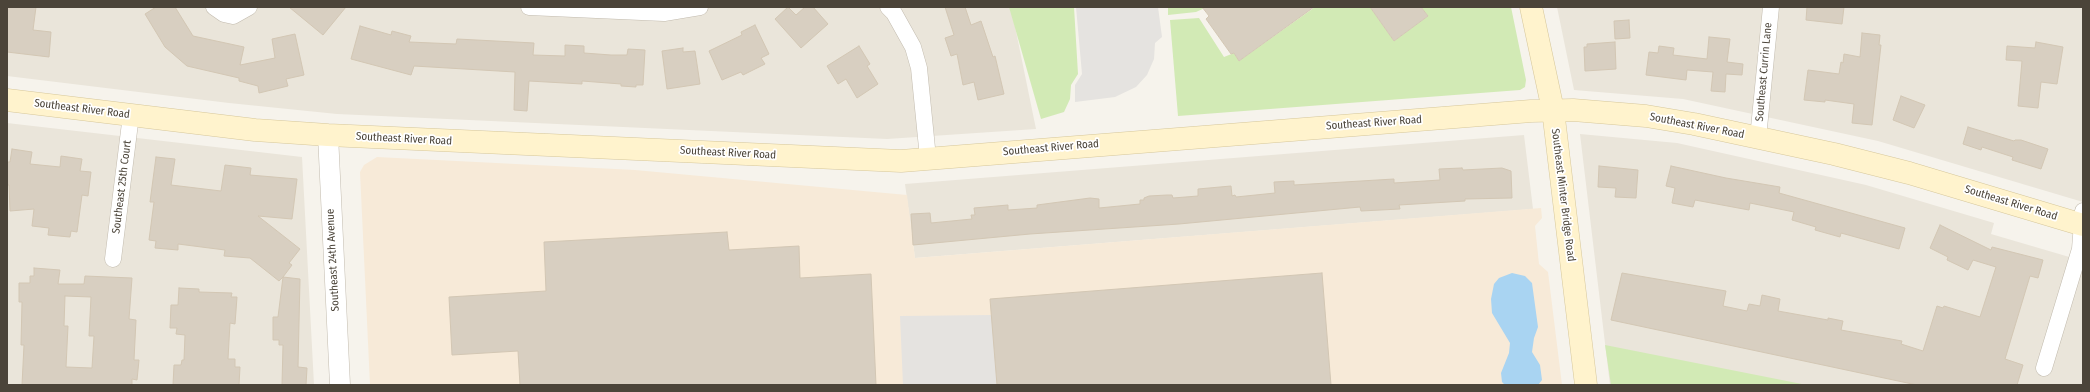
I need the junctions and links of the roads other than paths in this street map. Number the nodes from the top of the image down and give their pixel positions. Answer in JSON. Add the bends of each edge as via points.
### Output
{"nodes":[{"id":1,"x":214,"y":7,"type":"edge"},
{"id":2,"x":249,"y":7,"type":"edge"},
{"id":3,"x":529,"y":7,"type":"edge"},
{"id":4,"x":700,"y":7,"type":"edge"},
{"id":5,"x":888,"y":7,"type":"edge"},
{"id":6,"x":1531,"y":7,"type":"edge"},
{"id":7,"x":1771,"y":7,"type":"edge"},
{"id":8,"x":615,"y":9,"type":"edge"},
{"id":9,"x":7,"y":100,"type":"edge"},
{"id":10,"x":1553,"y":110,"type":"junction"},
{"id":11,"x":131,"y":115,"type":"junction"},
{"id":12,"x":328,"y":135,"type":"junction"},
{"id":13,"x":1758,"y":138,"type":"junction"},
{"id":14,"x":928,"y":158,"type":"junction"},
{"id":15,"x":2083,"y":220,"type":"edge"},
{"id":16,"x":113,"y":259,"type":"dead end"},
{"id":17,"x":2044,"y":368,"type":"dead end"},
{"id":18,"x":340,"y":385,"type":"edge"},
{"id":19,"x":1586,"y":385,"type":"edge"}],
"edges":[{"from":1,"to":2,"type":"street","via":[[224,14],[233,16]]},
{"from":3,"to":8,"type":"street"},
{"from":4,"to":8,"type":"street","via":[[664,13]]},
{"from":5,"to":14,"type":"street","via":[[913,47],[919,68]]},
{"from":6,"to":10,"type":"main road","name":"Southeast Minter Bridge Road"},
{"from":7,"to":13,"type":"street","name":"Southeast Currin Lane"},
{"from":9,"to":11,"type":"main road","name":"Southeast River Road"},
{"from":10,"to":13,"type":"main road","name":"Southeast River Road","via":[[1646,116]]},
{"from":10,"to":14,"type":"main road","name":"Southeast River Road"},
{"from":10,"to":19,"type":"main road","name":"Southeast Minter Bridge Road"},
{"from":11,"to":12,"type":"main road","name":"Southeast River Road","via":[[256,130]]},
{"from":11,"to":16,"type":"street","name":"Southeast 25th Court"},
{"from":12,"to":14,"type":"main road","name":"Southeast River Road","via":[[872,160],[901,161]]},
{"from":12,"to":18,"type":"street","name":"Southeast 24th Avenue"},
{"from":13,"to":15,"type":"main road","name":"Southeast River Road","via":[[1834,154]]},
{"from":15,"to":17,"type":"street","via":[[2080,248]]}]}
